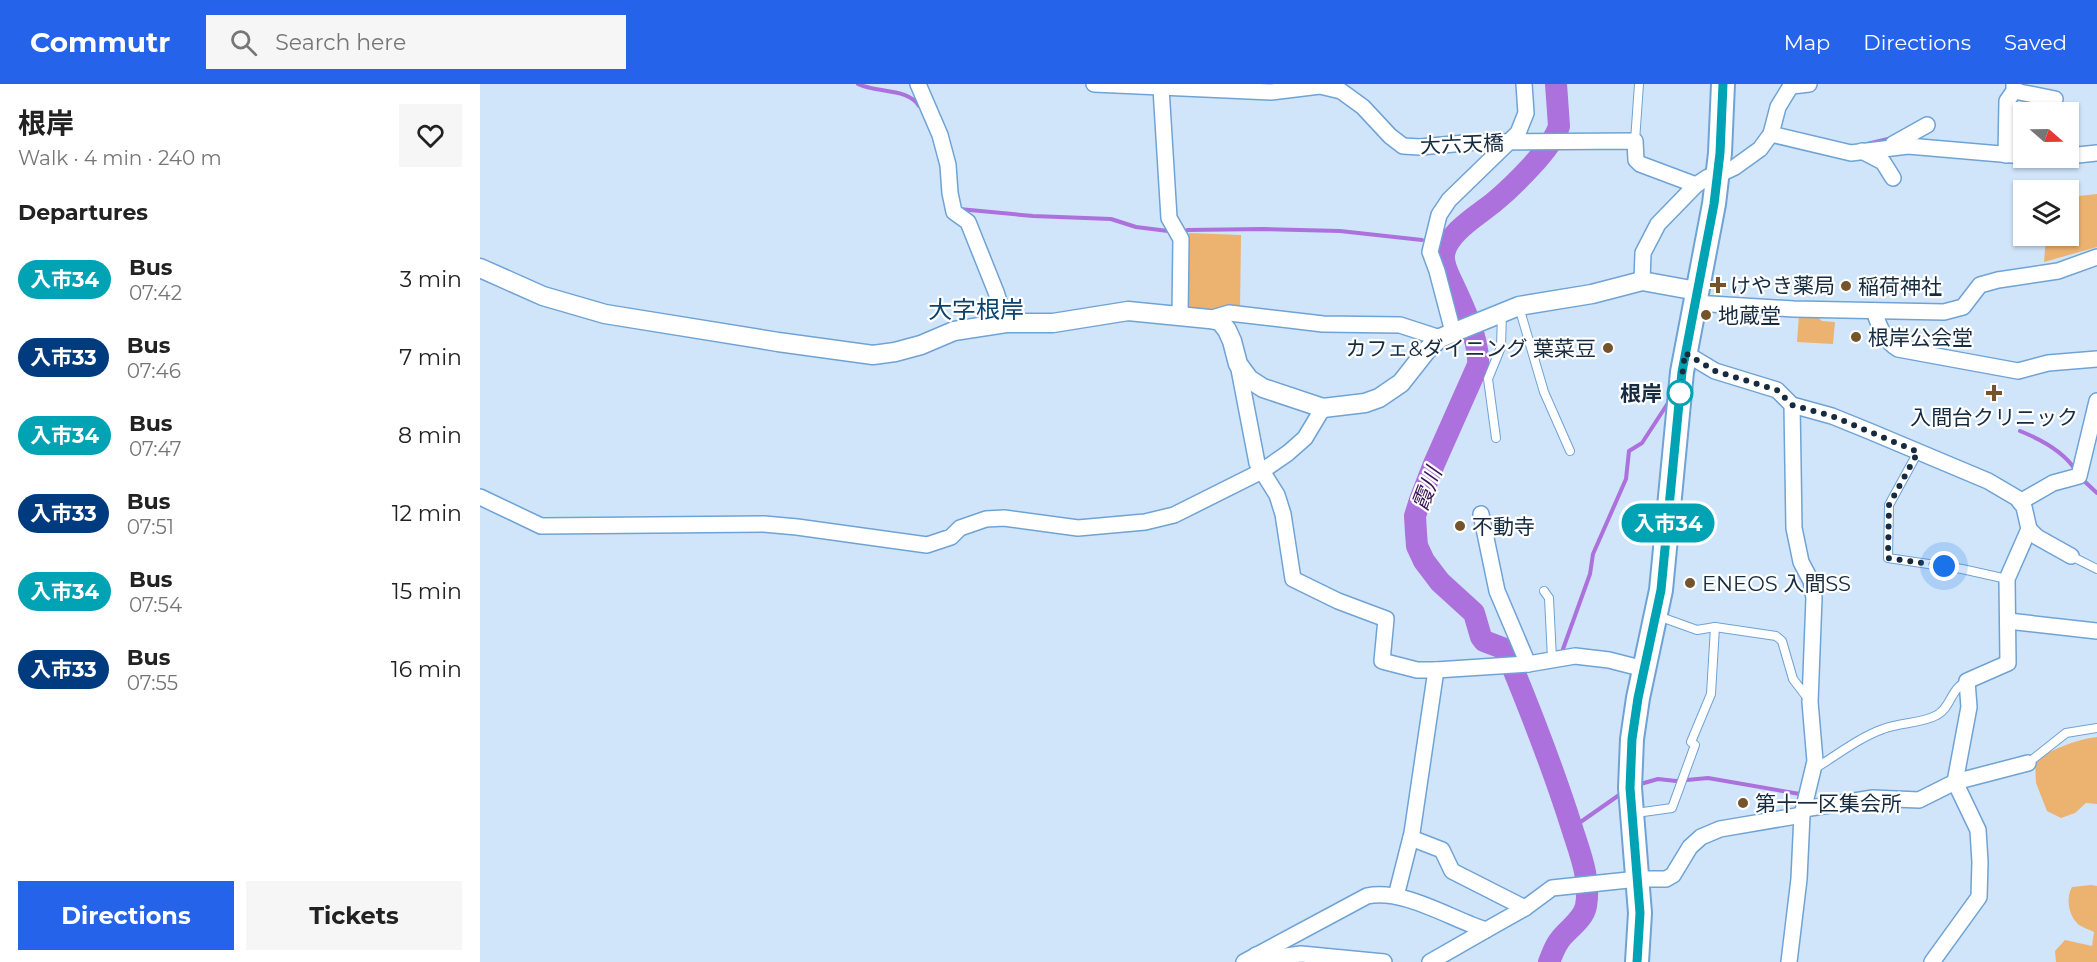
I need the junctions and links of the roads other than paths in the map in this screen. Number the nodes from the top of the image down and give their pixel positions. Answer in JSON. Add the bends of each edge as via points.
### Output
{"nodes":[{"id":1,"x":918,"y":84,"type":"edge"},
{"id":2,"x":1094,"y":84,"type":"edge"},
{"id":3,"x":1524,"y":84,"type":"edge"},
{"id":4,"x":1639,"y":84,"type":"edge"},
{"id":5,"x":1723,"y":84,"type":"edge"},
{"id":6,"x":1809,"y":84,"type":"edge"},
{"id":7,"x":1792,"y":85,"type":"edge"},
{"id":8,"x":1161,"y":88,"type":"junction"},
{"id":9,"x":2014,"y":88,"type":"edge"},
{"id":10,"x":2055,"y":99,"type":"dead end"},
{"id":11,"x":1927,"y":125,"type":"dead end"},
{"id":12,"x":1771,"y":134,"type":"junction"},
{"id":13,"x":1635,"y":141,"type":"junction"},
{"id":14,"x":1512,"y":142,"type":"junction"},
{"id":15,"x":1883,"y":148,"type":"junction"},
{"id":16,"x":1862,"y":152,"type":"junction"},
{"id":17,"x":2097,"y":153,"type":"edge"},
{"id":18,"x":2079,"y":155,"type":"edge"},
{"id":19,"x":2006,"y":156,"type":"junction"},
{"id":20,"x":2013,"y":156,"type":"edge"},
{"id":21,"x":1718,"y":175,"type":"junction"},
{"id":22,"x":1893,"y":178,"type":"dead end"},
{"id":23,"x":1695,"y":185,"type":"junction"},
{"id":24,"x":2097,"y":257,"type":"edge"},
{"id":25,"x":480,"y":268,"type":"edge"},
{"id":26,"x":1642,"y":281,"type":"junction"},
{"id":27,"x":1696,"y":297,"type":"junction"},
{"id":28,"x":1874,"y":310,"type":"junction"},
{"id":29,"x":1505,"y":311,"type":"junction"},
{"id":30,"x":1180,"y":316,"type":"junction"},
{"id":31,"x":1209,"y":319,"type":"junction"},
{"id":32,"x":1006,"y":323,"type":"junction"},
{"id":33,"x":1450,"y":334,"type":"junction"},
{"id":34,"x":1685,"y":353,"type":"junction"},
{"id":35,"x":2097,"y":359,"type":"edge"},
{"id":36,"x":1238,"y":364,"type":"junction"},
{"id":37,"x":2097,"y":401,"type":"edge"},
{"id":38,"x":1792,"y":405,"type":"junction"},
{"id":39,"x":1323,"y":408,"type":"junction"},
{"id":40,"x":1496,"y":438,"type":"dead end"},
{"id":41,"x":1570,"y":451,"type":"dead end"},
{"id":42,"x":1918,"y":452,"type":"junction"},
{"id":43,"x":1262,"y":471,"type":"junction"},
{"id":44,"x":480,"y":497,"type":"edge"},
{"id":45,"x":2020,"y":502,"type":"junction"},
{"id":46,"x":1481,"y":514,"type":"dead end"},
{"id":47,"x":2029,"y":529,"type":"junction"},
{"id":48,"x":2071,"y":556,"type":"joint"},
{"id":49,"x":2097,"y":569,"type":"edge"},
{"id":50,"x":2007,"y":579,"type":"junction"},
{"id":51,"x":1544,"y":591,"type":"dead end"},
{"id":52,"x":1656,"y":616,"type":"junction"},
{"id":53,"x":2008,"y":621,"type":"junction"},
{"id":54,"x":1715,"y":627,"type":"junction"},
{"id":55,"x":2097,"y":631,"type":"edge"},
{"id":56,"x":1552,"y":659,"type":"junction"},
{"id":57,"x":1525,"y":665,"type":"junction"},
{"id":58,"x":1644,"y":669,"type":"junction"},
{"id":59,"x":1436,"y":670,"type":"junction"},
{"id":60,"x":1967,"y":681,"type":"junction"},
{"id":61,"x":1810,"y":702,"type":"junction"},
{"id":62,"x":2097,"y":728,"type":"edge"},
{"id":63,"x":2028,"y":763,"type":"joint"},
{"id":64,"x":1814,"y":769,"type":"junction"},
{"id":65,"x":1955,"y":782,"type":"junction"},
{"id":66,"x":1803,"y":812,"type":"junction"},
{"id":67,"x":1632,"y":813,"type":"junction"},
{"id":68,"x":1411,"y":838,"type":"junction"},
{"id":69,"x":1638,"y":879,"type":"junction"},
{"id":70,"x":1396,"y":896,"type":"junction"},
{"id":71,"x":1525,"y":908,"type":"junction"},
{"id":72,"x":1486,"y":930,"type":"junction"},
{"id":73,"x":1250,"y":958,"type":"edge"},
{"id":74,"x":1383,"y":962,"type":"edge"},
{"id":75,"x":1430,"y":962,"type":"edge"},
{"id":76,"x":1637,"y":962,"type":"edge"},
{"id":77,"x":1789,"y":962,"type":"edge"},
{"id":78,"x":1932,"y":962,"type":"edge"}],
"edges":[{"from":1,"to":32,"type":"street","via":[[940,135],[954,212],[968,222]]},
{"from":2,"to":8,"type":"street","name":"大六天橋"},
{"from":3,"to":14,"type":"street","via":[[1526,113]]},
{"from":4,"to":13,"type":"lane"},
{"from":5,"to":21,"type":"main road"},
{"from":6,"to":7,"type":"street"},
{"from":7,"to":12,"type":"street","via":[[1778,107]]},
{"from":8,"to":14,"type":"street","name":"大六天橋","via":[[1271,92],[1320,86],[1341,91],[1403,146]]},
{"from":8,"to":30,"type":"street","via":[[1169,218],[1181,239]]},
{"from":9,"to":10,"type":"street"},
{"from":9,"to":19,"type":"street","via":[[2007,101]]},
{"from":11,"to":15,"type":"street"},
{"from":12,"to":16,"type":"street","via":[[1851,153]]},
{"from":12,"to":21,"type":"street","via":[[1760,149]]},
{"from":13,"to":14,"type":"street","name":"大六天橋"},
{"from":13,"to":23,"type":"street","via":[[1636,160],[1640,164]]},
{"from":14,"to":33,"type":"street","via":[[1449,200],[1439,215],[1430,252]]},
{"from":15,"to":16,"type":"street"},
{"from":15,"to":19,"type":"street","via":[[1908,146]]},
{"from":16,"to":22,"type":"street","via":[[1883,162]]},
{"from":17,"to":18,"type":"street"},
{"from":19,"to":20,"type":"street"},
{"from":21,"to":23,"type":"street"},
{"from":21,"to":27,"type":"main road"},
{"from":23,"to":26,"type":"street","via":[[1658,225],[1643,253]]},
{"from":24,"to":28,"type":"street","via":[[2058,271],[1980,285],[1963,307],[1944,312]]},
{"from":25,"to":32,"type":"street","via":[[543,296],[605,314],[873,355],[921,345],[954,331]]},
{"from":26,"to":27,"type":"street"},
{"from":26,"to":29,"type":"street"},
{"from":27,"to":28,"type":"street"},
{"from":27,"to":34,"type":"main road"},
{"from":28,"to":35,"type":"street","via":[[1890,344],[1898,349],[2018,371],[2048,363]]},
{"from":29,"to":33,"type":"street"},
{"from":29,"to":40,"type":"lane","via":[[1501,347],[1488,379]]},
{"from":29,"to":41,"type":"lane"},
{"from":30,"to":31,"type":"street"},
{"from":30,"to":32,"type":"street","via":[[1128,311],[1053,323]]},
{"from":31,"to":33,"type":"street","via":[[1229,313],[1323,324],[1400,326]]},
{"from":31,"to":36,"type":"street","via":[[1220,321],[1227,330]]},
{"from":33,"to":39,"type":"street","via":[[1427,350],[1390,392],[1365,403]]},
{"from":34,"to":38,"type":"street","via":[[1715,371],[1777,390]]},
{"from":34,"to":52,"type":"main road"},
{"from":36,"to":39,"type":"street","via":[[1263,388]]},
{"from":36,"to":43,"type":"street","via":[[1257,463]]},
{"from":37,"to":45,"type":"street","via":[[2079,476],[2052,483]]},
{"from":38,"to":42,"type":"street","via":[[1832,416]]},
{"from":38,"to":61,"type":"street","via":[[1794,528],[1814,598]]},
{"from":39,"to":43,"type":"street","via":[[1305,438]]},
{"from":42,"to":45,"type":"street","via":[[1988,481]]},
{"from":42,"to":50,"type":"lane","via":[[1889,505],[1888,558],[1962,568]]},
{"from":43,"to":44,"type":"street","via":[[1174,515],[1143,522],[1078,528],[987,519],[927,545],[764,524],[541,526]]},
{"from":43,"to":59,"type":"street","via":[[1283,514],[1293,579],[1338,602],[1386,619],[1382,661],[1417,670]]},
{"from":45,"to":47,"type":"street"},
{"from":46,"to":57,"type":"street","via":[[1497,591]]},
{"from":47,"to":48,"type":"street"},
{"from":47,"to":50,"type":"street"},
{"from":48,"to":49,"type":"lane"},
{"from":50,"to":53,"type":"street"},
{"from":51,"to":56,"type":"lane","via":[[1549,598]]},
{"from":52,"to":54,"type":"lane","via":[[1697,630]]},
{"from":52,"to":58,"type":"main road"},
{"from":53,"to":55,"type":"street"},
{"from":53,"to":60,"type":"street","via":[[2008,663]]},
{"from":54,"to":61,"type":"lane","via":[[1776,636],[1782,641],[1793,679]]},
{"from":54,"to":67,"type":"lane","via":[[1711,694],[1691,742],[1695,745],[1672,808]]},
{"from":56,"to":57,"type":"street"},
{"from":56,"to":58,"type":"street","via":[[1575,656]]},
{"from":57,"to":59,"type":"street"},
{"from":58,"to":67,"type":"main road","via":[[1632,739]]},
{"from":59,"to":68,"type":"street"},
{"from":60,"to":64,"type":"lane","via":[[1958,685],[1941,714],[1879,730]]},
{"from":60,"to":65,"type":"street","via":[[1969,707]]},
{"from":61,"to":64,"type":"street"},
{"from":62,"to":63,"type":"lane","via":[[2066,733]]},
{"from":63,"to":65,"type":"street"},
{"from":64,"to":66,"type":"street"},
{"from":65,"to":66,"type":"street","via":[[1919,801],[1873,798]]},
{"from":65,"to":78,"type":"street","via":[[1978,830],[1979,897]]},
{"from":66,"to":69,"type":"street","via":[[1720,829],[1701,837],[1673,875],[1666,879]]},
{"from":66,"to":77,"type":"street"},
{"from":67,"to":69,"type":"main road"},
{"from":68,"to":70,"type":"street"},
{"from":68,"to":71,"type":"street","via":[[1443,850],[1452,871]]},
{"from":69,"to":71,"type":"street","via":[[1552,888]]},
{"from":69,"to":76,"type":"main road"},
{"from":70,"to":72,"type":"street"},
{"from":70,"to":73,"type":"street","via":[[1367,896]]},
{"from":71,"to":72,"type":"street"},
{"from":72,"to":75,"type":"street"},
{"from":73,"to":74,"type":"street","via":[[1301,954]]}]}
